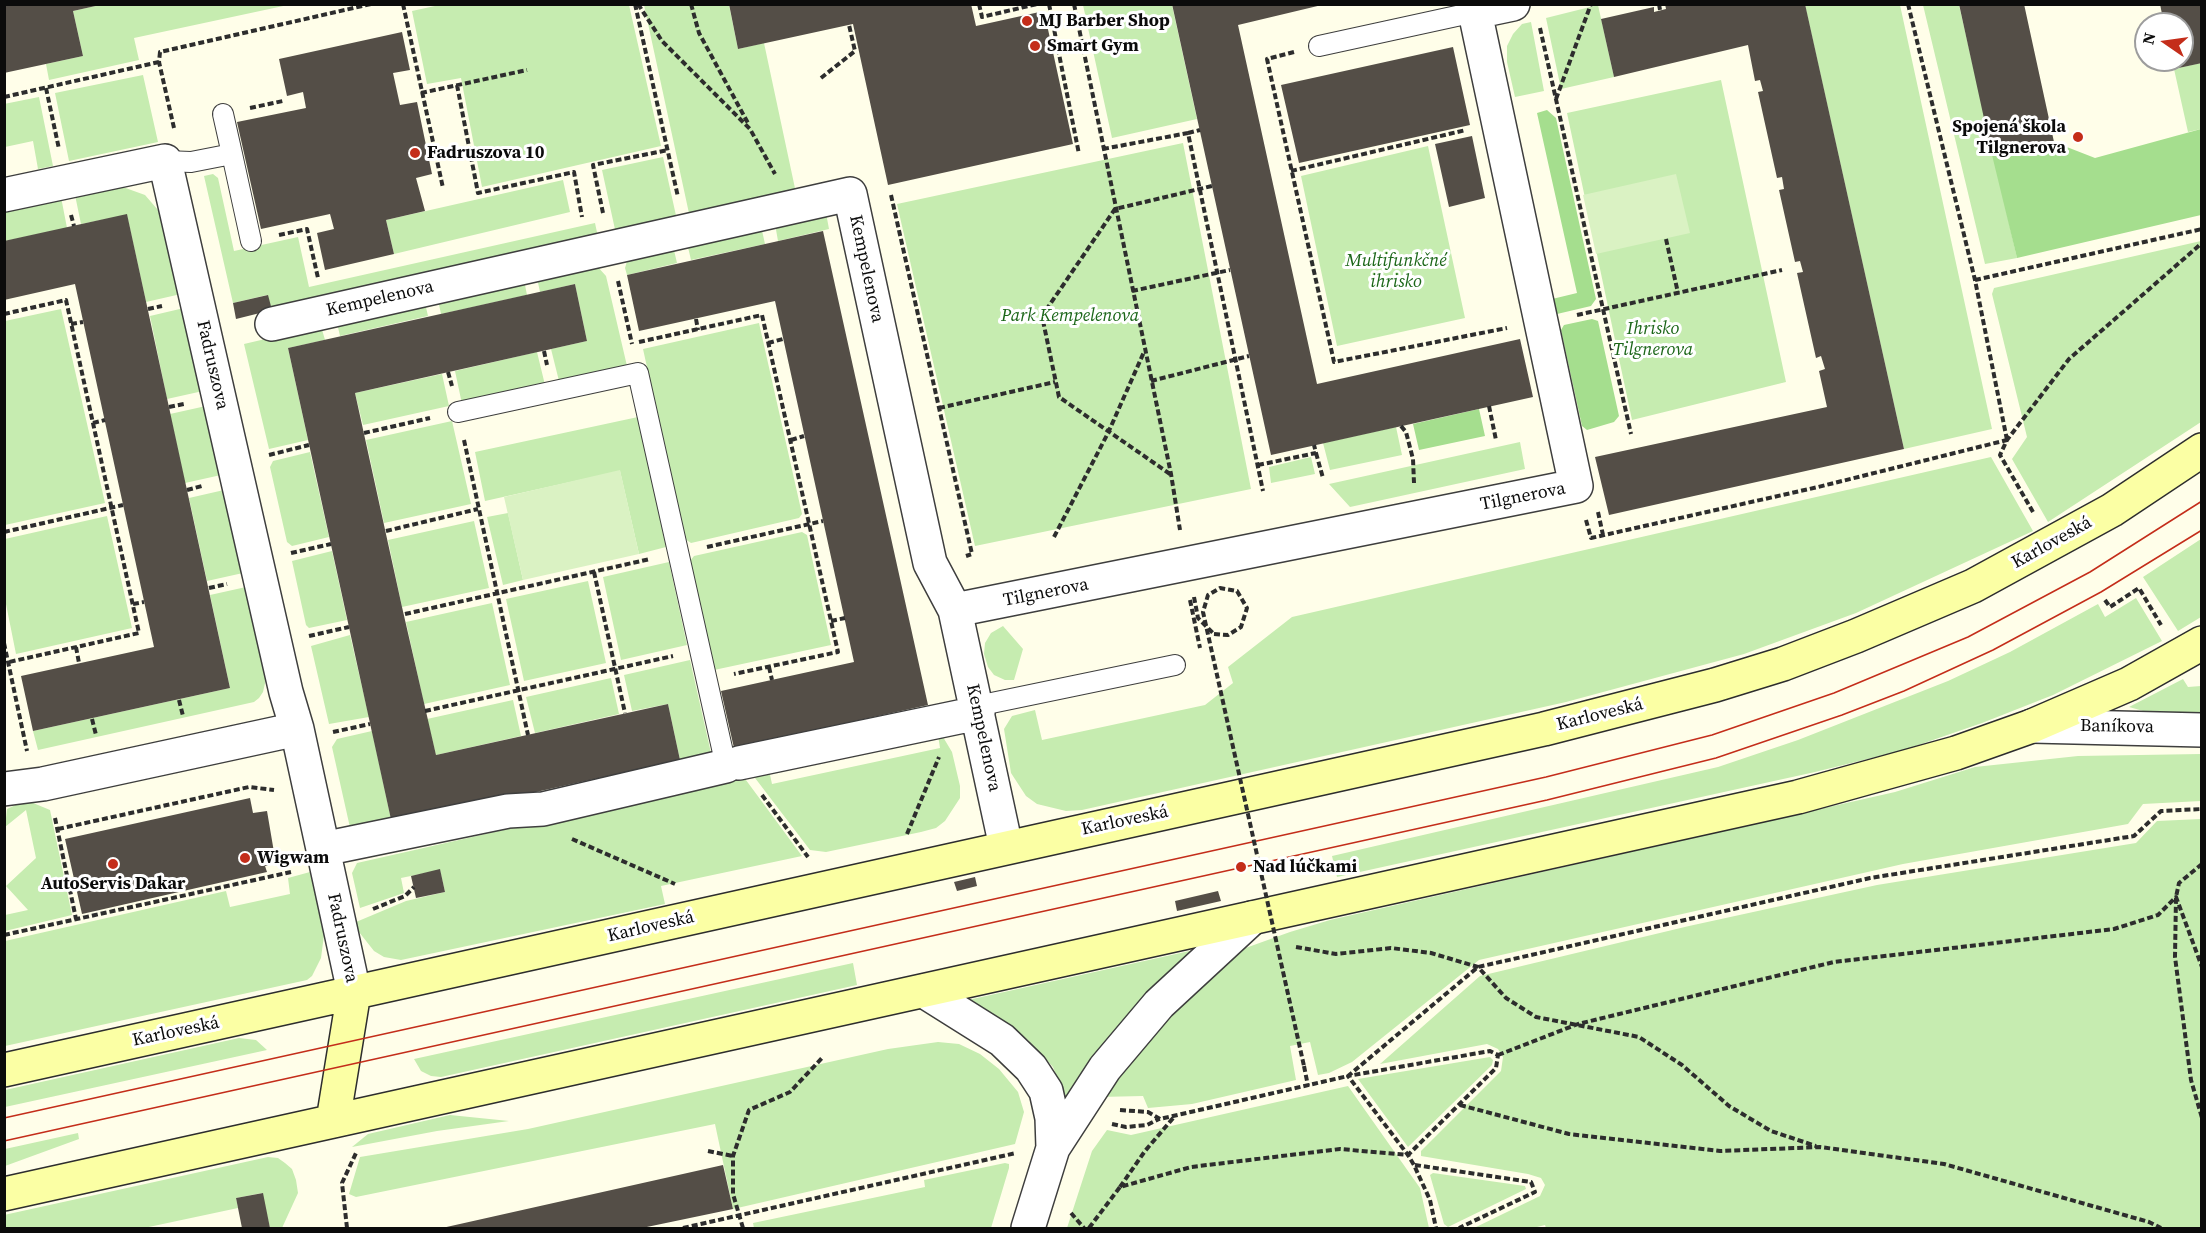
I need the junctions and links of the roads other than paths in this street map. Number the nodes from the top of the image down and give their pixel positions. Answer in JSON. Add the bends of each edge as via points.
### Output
{"nodes":[{"id":1,"x":1513,"y":4,"type":"edge"},
{"id":2,"x":1475,"y":12,"type":"junction"},
{"id":3,"x":1319,"y":46,"type":"dead end"},
{"id":4,"x":223,"y":114,"type":"dead end"},
{"id":5,"x":170,"y":149,"type":"junction"},
{"id":6,"x":232,"y":154,"type":"junction"},
{"id":7,"x":4,"y":195,"type":"edge"},
{"id":8,"x":251,"y":241,"type":"road end"},
{"id":9,"x":272,"y":324,"type":"dead end"},
{"id":10,"x":458,"y":412,"type":"road end"},
{"id":11,"x":2202,"y":450,"type":"edge"},
{"id":12,"x":956,"y":610,"type":"junction"},
{"id":13,"x":2202,"y":642,"type":"edge"},
{"id":14,"x":1175,"y":665,"type":"dead end"},
{"id":15,"x":977,"y":709,"type":"junction"},
{"id":16,"x":2032,"y":726,"type":"junction"},
{"id":17,"x":2202,"y":730,"type":"edge"},
{"id":18,"x":310,"y":732,"type":"junction"},
{"id":19,"x":732,"y":765,"type":"junction"},
{"id":20,"x":4,"y":789,"type":"edge"},
{"id":21,"x":1006,"y":847,"type":"junction"},
{"id":22,"x":322,"y":849,"type":"junction"},
{"id":23,"x":1265,"y":926,"type":"junction"},
{"id":24,"x":924,"y":991,"type":"junction"},
{"id":25,"x":354,"y":992,"type":"junction"},
{"id":26,"x":4,"y":1070,"type":"edge"},
{"id":27,"x":333,"y":1121,"type":"junction"},
{"id":28,"x":1053,"y":1148,"type":"junction"},
{"id":29,"x":4,"y":1194,"type":"edge"},
{"id":30,"x":1028,"y":1228,"type":"edge"}],
"edges":[{"from":1,"to":2,"type":"street"},
{"from":2,"to":3,"type":"lane"},
{"from":2,"to":12,"type":"street","name":"Tilgnerova","via":[[1576,486]]},
{"from":4,"to":6,"type":"lane"},
{"from":5,"to":6,"type":"lane","via":[[192,162]]},
{"from":5,"to":7,"type":"street"},
{"from":5,"to":18,"type":"street","name":"Fadruszova","via":[[286,692]]},
{"from":6,"to":8,"type":"lane"},
{"from":9,"to":12,"type":"street","name":"Kempelenova","via":[[850,194],[930,563]]},
{"from":10,"to":19,"type":"lane","via":[[638,374],[707,680]]},
{"from":11,"to":21,"type":"main road","name":"Karloveská","via":[[2112,510],[1973,586],[1783,664],[1648,704],[1544,729]]},
{"from":12,"to":15,"type":"street","name":"Kempelenova"},
{"from":13,"to":16,"type":"main road","via":[[2129,684]]},
{"from":14,"to":15,"type":"lane"},
{"from":15,"to":19,"type":"street"},
{"from":15,"to":21,"type":"street","name":"Kempelenova"},
{"from":16,"to":17,"type":"street","name":"Baníkova"},
{"from":16,"to":23,"type":"main road","via":[[1956,753],[1798,797]]},
{"from":18,"to":20,"type":"street"},
{"from":18,"to":22,"type":"street"},
{"from":19,"to":22,"type":"street","via":[[543,809],[508,811]]},
{"from":21,"to":25,"type":"main road","name":"Karloveská"},
{"from":22,"to":25,"type":"street","name":"Fadruszova"},
{"from":23,"to":24,"type":"main road"},
{"from":23,"to":28,"type":"street","via":[[1159,1004],[1105,1068]]},
{"from":24,"to":27,"type":"main road"},
{"from":24,"to":28,"type":"street","via":[[1002,1040],[1031,1068],[1046,1091]]},
{"from":25,"to":26,"type":"main road","name":"Karloveská"},
{"from":25,"to":27,"type":"main road"},
{"from":27,"to":29,"type":"main road"},
{"from":28,"to":30,"type":"street"}]}
